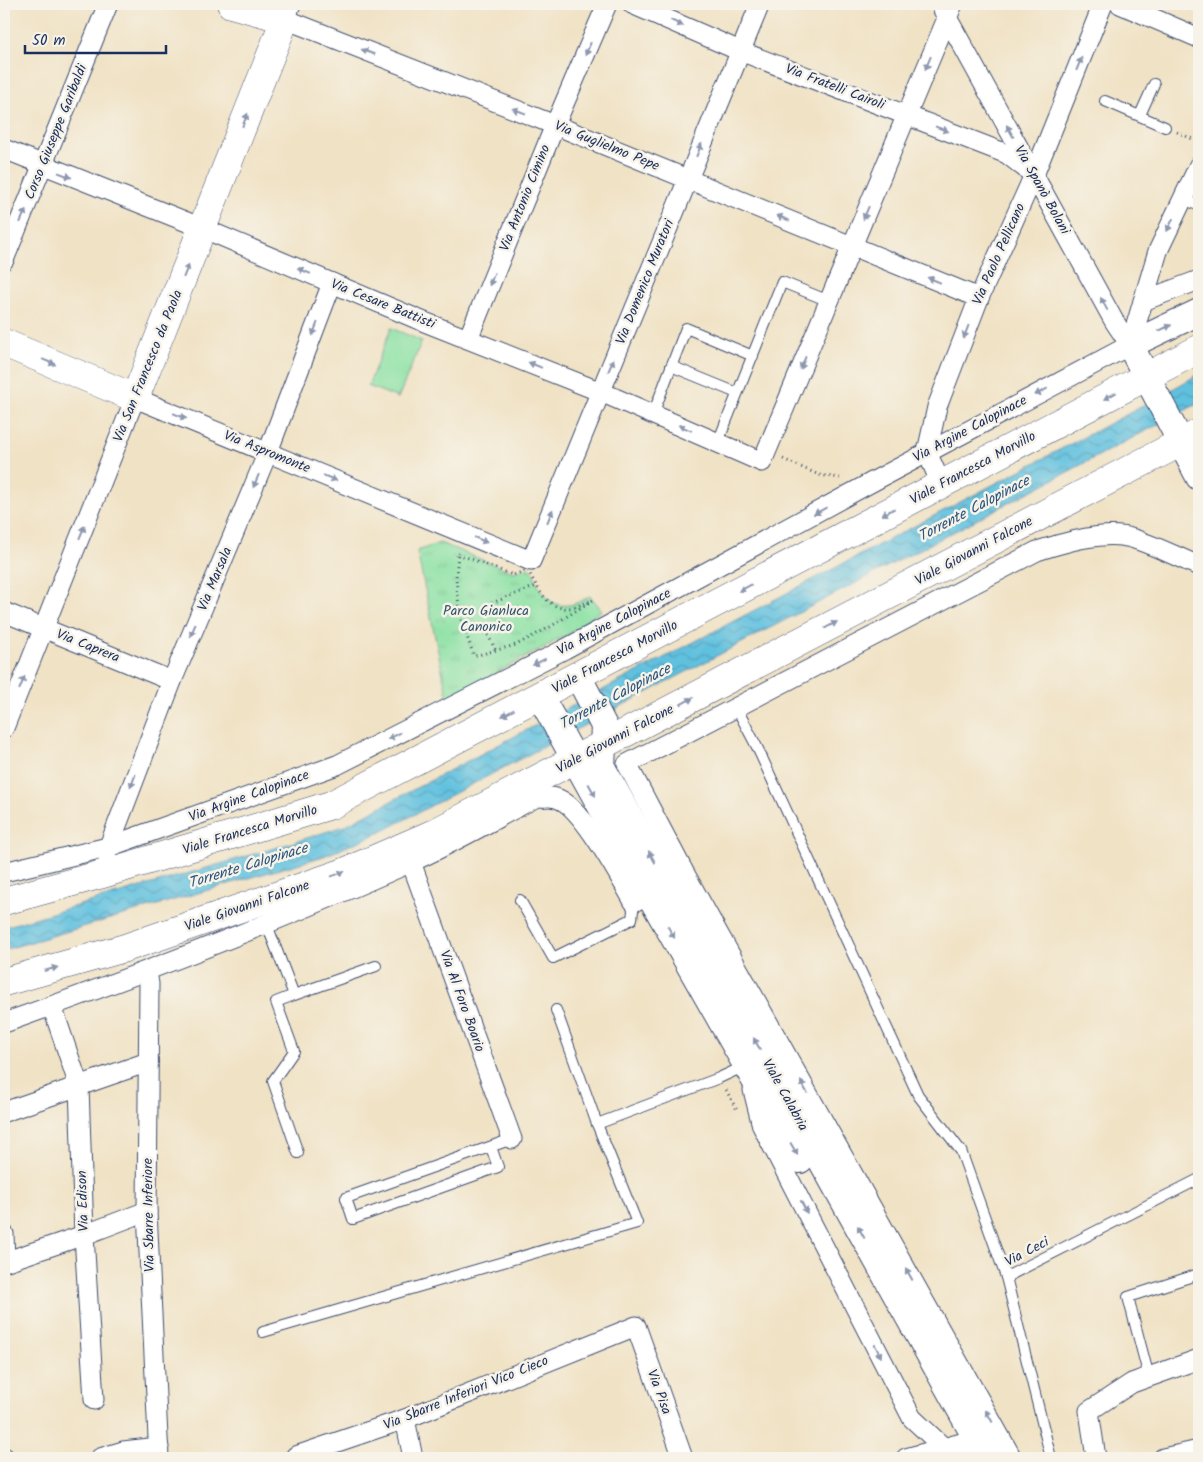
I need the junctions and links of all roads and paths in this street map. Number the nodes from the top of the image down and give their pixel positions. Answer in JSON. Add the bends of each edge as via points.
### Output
{"nodes":[{"id":1,"x":108,"y":4,"type":"edge"},
{"id":2,"x":231,"y":4,"type":"edge"},
{"id":3,"x":607,"y":4,"type":"edge"},
{"id":4,"x":632,"y":4,"type":"edge"},
{"id":5,"x":760,"y":4,"type":"edge"},
{"id":6,"x":1103,"y":4,"type":"edge"},
{"id":7,"x":1120,"y":4,"type":"edge"},
{"id":8,"x":947,"y":8,"type":"edge"},
{"id":9,"x":288,"y":11,"type":"edge"},
{"id":10,"x":1199,"y":38,"type":"edge"},
{"id":11,"x":740,"y":51,"type":"junction"},
{"id":12,"x":1154,"y":84,"type":"dead end"},
{"id":13,"x":1105,"y":100,"type":"dead end"},
{"id":14,"x":907,"y":115,"type":"junction"},
{"id":15,"x":1140,"y":115,"type":"junction"},
{"id":16,"x":555,"y":125,"type":"junction"},
{"id":17,"x":1164,"y":127,"type":"dead end"},
{"id":18,"x":1182,"y":135,"type":"dead end"},
{"id":19,"x":1199,"y":142,"type":"edge"},
{"id":20,"x":4,"y":149,"type":"edge"},
{"id":21,"x":1199,"y":165,"type":"edge"},
{"id":22,"x":43,"y":166,"type":"junction"},
{"id":23,"x":1034,"y":175,"type":"junction"},
{"id":24,"x":688,"y":179,"type":"junction"},
{"id":25,"x":1191,"y":202,"type":"edge"},
{"id":26,"x":202,"y":228,"type":"junction"},
{"id":27,"x":852,"y":246,"type":"junction"},
{"id":28,"x":4,"y":260,"type":"edge"},
{"id":29,"x":1199,"y":280,"type":"edge"},
{"id":30,"x":332,"y":284,"type":"junction"},
{"id":31,"x":979,"y":298,"type":"junction"},
{"id":32,"x":829,"y":301,"type":"junction"},
{"id":33,"x":1143,"y":301,"type":"junction"},
{"id":34,"x":1199,"y":312,"type":"edge"},
{"id":35,"x":468,"y":339,"type":"junction"},
{"id":36,"x":4,"y":343,"type":"edge"},
{"id":37,"x":1130,"y":345,"type":"junction"},
{"id":38,"x":1199,"y":348,"type":"edge"},
{"id":39,"x":753,"y":356,"type":"junction"},
{"id":40,"x":671,"y":366,"type":"junction"},
{"id":41,"x":1148,"y":381,"type":"junction"},
{"id":42,"x":600,"y":392,"type":"junction"},
{"id":43,"x":737,"y":393,"type":"junction"},
{"id":44,"x":135,"y":398,"type":"junction"},
{"id":45,"x":653,"y":414,"type":"junction"},
{"id":46,"x":1184,"y":434,"type":"edge"},
{"id":47,"x":718,"y":442,"type":"junction"},
{"id":48,"x":268,"y":452,"type":"junction"},
{"id":49,"x":927,"y":452,"type":"junction"},
{"id":50,"x":794,"y":464,"type":"dead end"},
{"id":51,"x":1199,"y":477,"type":"edge"},
{"id":52,"x":842,"y":478,"type":"dead end"},
{"id":53,"x":941,"y":484,"type":"junction"},
{"id":54,"x":458,"y":554,"type":"dead end"},
{"id":55,"x":531,"y":561,"type":"joint"},
{"id":56,"x":1199,"y":566,"type":"edge"},
{"id":57,"x":692,"y":580,"type":"junction"},
{"id":58,"x":487,"y":606,"type":"dead end"},
{"id":59,"x":706,"y":609,"type":"junction"},
{"id":60,"x":4,"y":612,"type":"edge"},
{"id":61,"x":44,"y":628,"type":"junction"},
{"id":62,"x":488,"y":635,"type":"dead end"},
{"id":63,"x":565,"y":649,"type":"junction"},
{"id":64,"x":496,"y":651,"type":"junction"},
{"id":65,"x":172,"y":681,"type":"junction"},
{"id":66,"x":581,"y":682,"type":"junction"},
{"id":67,"x":542,"y":701,"type":"junction"},
{"id":68,"x":736,"y":707,"type":"junction"},
{"id":69,"x":4,"y":728,"type":"edge"},
{"id":70,"x":604,"y":736,"type":"junction"},
{"id":71,"x":572,"y":754,"type":"junction"},
{"id":72,"x":108,"y":847,"type":"junction"},
{"id":73,"x":411,"y":862,"type":"junction"},
{"id":74,"x":4,"y":872,"type":"edge"},
{"id":75,"x":99,"y":876,"type":"junction"},
{"id":76,"x":659,"y":888,"type":"junction"},
{"id":77,"x":4,"y":900,"type":"edge"},
{"id":78,"x":520,"y":900,"type":"dead end"},
{"id":79,"x":267,"y":925,"type":"junction"},
{"id":80,"x":376,"y":966,"type":"dead end"},
{"id":81,"x":147,"y":971,"type":"junction"},
{"id":82,"x":4,"y":982,"type":"edge"},
{"id":83,"x":294,"y":995,"type":"junction"},
{"id":84,"x":52,"y":1006,"type":"junction"},
{"id":85,"x":556,"y":1010,"type":"dead end"},
{"id":86,"x":4,"y":1023,"type":"edge"},
{"id":87,"x":148,"y":1062,"type":"junction"},
{"id":88,"x":746,"y":1065,"type":"junction"},
{"id":89,"x":79,"y":1086,"type":"junction"},
{"id":90,"x":4,"y":1112,"type":"edge"},
{"id":91,"x":597,"y":1124,"type":"junction"},
{"id":92,"x":512,"y":1139,"type":"joint"},
{"id":93,"x":491,"y":1147,"type":"junction"},
{"id":94,"x":298,"y":1153,"type":"dead end"},
{"id":95,"x":1199,"y":1179,"type":"edge"},
{"id":96,"x":147,"y":1212,"type":"junction"},
{"id":97,"x":4,"y":1234,"type":"edge"},
{"id":98,"x":84,"y":1235,"type":"junction"},
{"id":99,"x":4,"y":1261,"type":"edge"},
{"id":100,"x":1199,"y":1274,"type":"edge"},
{"id":101,"x":1006,"y":1277,"type":"junction"},
{"id":102,"x":636,"y":1326,"type":"joint"},
{"id":103,"x":263,"y":1332,"type":"dead end"},
{"id":104,"x":1199,"y":1359,"type":"edge"},
{"id":105,"x":1149,"y":1377,"type":"junction"},
{"id":106,"x":94,"y":1400,"type":"dead end"},
{"id":107,"x":405,"y":1419,"type":"junction"},
{"id":108,"x":1199,"y":1450,"type":"edge"},
{"id":109,"x":159,"y":1453,"type":"edge"},
{"id":110,"x":972,"y":1454,"type":"edge"},
{"id":111,"x":296,"y":1457,"type":"edge"},
{"id":112,"x":100,"y":1458,"type":"edge"},
{"id":113,"x":413,"y":1458,"type":"edge"},
{"id":114,"x":683,"y":1458,"type":"edge"},
{"id":115,"x":906,"y":1458,"type":"edge"},
{"id":116,"x":1012,"y":1458,"type":"edge"},
{"id":117,"x":1051,"y":1458,"type":"edge"},
{"id":118,"x":1096,"y":1458,"type":"edge"},
{"id":119,"x":1163,"y":1458,"type":"edge"}],
"edges":[{"from":1,"to":22,"type":"street","name":"Corso Giuseppe Garibaldi"},
{"from":2,"to":9,"type":"main road","name":"Via Guglielmo Pepe"},
{"from":3,"to":16,"type":"street","name":"Via Antonio Cimino","one_way":true},
{"from":4,"to":11,"type":"street","name":"Via Fratelli Cairoli","one_way":true},
{"from":5,"to":11,"type":"street","name":"Via Domenico Muratori"},
{"from":23,"to":6,"type":"street","name":"Via Paolo Pellicano","one_way":true,"via":[[1075,87]]},
{"from":7,"to":10,"type":"street"},
{"from":8,"to":14,"type":"street","one_way":true},
{"from":23,"to":8,"type":"street","name":"Via Spanò Bolani","one_way":true},
{"from":16,"to":9,"type":"street","name":"Via Guglielmo Pepe","one_way":true},
{"from":26,"to":9,"type":"main road","name":"Via San Francesco da Paola","one_way":true},
{"from":11,"to":14,"type":"street","name":"Via Fratelli Cairoli"},
{"from":24,"to":11,"type":"street","name":"Via Domenico Muratori","one_way":true},
{"from":12,"to":15,"type":"lane"},
{"from":13,"to":15,"type":"lane"},
{"from":14,"to":23,"type":"street","name":"Via Fratelli Cairoli","one_way":true,"via":[[1007,154]]},
{"from":14,"to":27,"type":"street","one_way":true},
{"from":15,"to":17,"type":"lane"},
{"from":16,"to":24,"type":"street","name":"Via Guglielmo Pepe"},
{"from":16,"to":35,"type":"street","name":"Via Antonio Cimino","one_way":true},
{"from":18,"to":19,"type":"path"},
{"from":20,"to":22,"type":"street","name":"Via Cesare Battisti"},
{"from":21,"to":25,"type":"street"},
{"from":22,"to":26,"type":"street","name":"Via Cesare Battisti","one_way":true},
{"from":28,"to":22,"type":"street","name":"Corso Giuseppe Garibaldi","one_way":true},
{"from":23,"to":31,"type":"street","name":"Via Paolo Pellicano"},
{"from":37,"to":23,"type":"street","name":"Via Spanò Bolani","one_way":true},
{"from":27,"to":24,"type":"street","name":"Via Guglielmo Pepe","one_way":true},
{"from":42,"to":24,"type":"street","name":"Via Domenico Muratori","one_way":true},
{"from":25,"to":33,"type":"street","one_way":true,"via":[[1158,251]]},
{"from":30,"to":26,"type":"street","name":"Via Cesare Battisti","one_way":true},
{"from":44,"to":26,"type":"main road","name":"Via San Francesco da Paola","one_way":true},
{"from":31,"to":27,"type":"street","name":"Via Guglielmo Pepe","one_way":true},
{"from":27,"to":32,"type":"street"},
{"from":29,"to":33,"type":"street"},
{"from":30,"to":35,"type":"street","name":"Via Cesare Battisti"},
{"from":30,"to":48,"type":"street","name":"Via Marsala","one_way":true},
{"from":31,"to":49,"type":"street","name":"Via Paolo Pellicano","one_way":true,"via":[[937,407]]},
{"from":32,"to":39,"type":"lane","via":[[782,282]]},
{"from":32,"to":47,"type":"street","name":"Via Cesare Battisti","one_way":true,"via":[[762,462]]},
{"from":33,"to":37,"type":"street"},
{"from":37,"to":34,"type":"main road","name":"Via Argine Calopinace","one_way":true},
{"from":42,"to":35,"type":"street","name":"Via Cesare Battisti","one_way":true},
{"from":36,"to":44,"type":"main road","name":"Via Aspromonte","one_way":true},
{"from":37,"to":41,"type":"main road","name":"Via Spanò Bolani"},
{"from":37,"to":49,"type":"street","name":"Via Argine Calopinace","one_way":true},
{"from":38,"to":41,"type":"main road","name":"Viale Francesca Morvillo"},
{"from":39,"to":40,"type":"lane","via":[[686,328]]},
{"from":39,"to":43,"type":"lane"},
{"from":40,"to":43,"type":"lane"},
{"from":40,"to":45,"type":"lane"},
{"from":41,"to":46,"type":"main road","name":"Via Spanò Bolani"},
{"from":41,"to":53,"type":"main road","name":"Viale Francesca Morvillo","one_way":true},
{"from":42,"to":45,"type":"street","name":"Via Cesare Battisti"},
{"from":55,"to":42,"type":"street","name":"Via Domenico Muratori","one_way":true},
{"from":43,"to":47,"type":"lane"},
{"from":44,"to":48,"type":"street","name":"Via Aspromonte","one_way":true},
{"from":61,"to":44,"type":"street","name":"Via San Francesco da Paola","one_way":true},
{"from":47,"to":45,"type":"street","name":"Via Cesare Battisti","one_way":true},
{"from":46,"to":51,"type":"main road","name":"Via Spanò Bolani"},
{"from":70,"to":46,"type":"main road","name":"Viale Giovanni Falcone","one_way":true},
{"from":48,"to":55,"type":"street","name":"Via Aspromonte","one_way":true},
{"from":48,"to":65,"type":"street","name":"Via Marsala","one_way":true},
{"from":49,"to":53,"type":"street"},
{"from":49,"to":57,"type":"street","name":"Via Argine Calopinace","one_way":true},
{"from":50,"to":52,"type":"path","via":[[819,475]]},
{"from":53,"to":59,"type":"main road","name":"Viale Francesca Morvillo","one_way":true},
{"from":54,"to":64,"type":"path","via":[[456,578],[460,617],[474,656]]},
{"from":56,"to":68,"type":"street","via":[[1130,537],[1100,536],[1066,542],[1037,551]]},
{"from":57,"to":59,"type":"street"},
{"from":57,"to":63,"type":"street","name":"Via Argine Calopinace"},
{"from":58,"to":64,"type":"path","via":[[536,586],[551,604],[561,607],[572,608],[593,600],[516,645]]},
{"from":59,"to":66,"type":"main road","name":"Viale Francesca Morvillo"},
{"from":60,"to":61,"type":"street","name":"Via Caprera"},
{"from":61,"to":65,"type":"street","name":"Via Caprera"},
{"from":69,"to":61,"type":"street","name":"Via San Francesco da Paola","one_way":true},
{"from":62,"to":64,"type":"path"},
{"from":63,"to":66,"type":"street"},
{"from":63,"to":72,"type":"street","name":"Via Argine Calopinace","one_way":true,"via":[[337,765]]},
{"from":65,"to":72,"type":"street","name":"Via Marsala","one_way":true},
{"from":66,"to":67,"type":"main road","name":"Viale Francesca Morvillo"},
{"from":66,"to":70,"type":"main road"},
{"from":67,"to":71,"type":"main road","name":"Viale Calabria"},
{"from":67,"to":75,"type":"main road","name":"Viale Francesca Morvillo","one_way":true,"via":[[331,805]]},
{"from":68,"to":76,"type":"street","via":[[627,764]]},
{"from":68,"to":101,"type":"lane","via":[[918,1096],[961,1151]]},
{"from":70,"to":71,"type":"main road","name":"Viale Giovanni Falcone"},
{"from":76,"to":70,"type":"main road","name":"Viale Calabria","one_way":true,"via":[[602,767]]},
{"from":71,"to":76,"type":"main road","name":"Viale Calabria","one_way":true},
{"from":82,"to":71,"type":"main road","name":"Viale Giovanni Falcone","one_way":true,"via":[[125,948],[342,873],[432,834]]},
{"from":72,"to":74,"type":"street","name":"Via Argine Calopinace"},
{"from":72,"to":75,"type":"street","name":"Via Marsala"},
{"from":73,"to":76,"type":"street","via":[[537,797],[556,798],[568,805],[602,846]]},
{"from":73,"to":79,"type":"street"},
{"from":73,"to":92,"type":"street","name":"Via Al Foro Boario"},
{"from":75,"to":77,"type":"main road","name":"Viale Francesca Morvillo"},
{"from":76,"to":78,"type":"lane","via":[[632,919],[552,958]]},
{"from":76,"to":88,"type":"main road","name":"Viale Calabria","one_way":true},
{"from":110,"to":76,"type":"main road","name":"Viale Calabria","one_way":true},
{"from":116,"to":76,"type":"street","name":"Viale Calabria","one_way":true},
{"from":79,"to":81,"type":"street"},
{"from":79,"to":83,"type":"lane"},
{"from":80,"to":83,"type":"lane"},
{"from":81,"to":84,"type":"street"},
{"from":81,"to":87,"type":"street","name":"Via Sbarre Inferiore"},
{"from":83,"to":94,"type":"lane","via":[[276,1002],[294,1051],[274,1081]]},
{"from":84,"to":86,"type":"street"},
{"from":84,"to":89,"type":"street","name":"Via Edison"},
{"from":85,"to":91,"type":"lane"},
{"from":87,"to":89,"type":"street"},
{"from":87,"to":96,"type":"street","name":"Via Sbarre Inferiore"},
{"from":88,"to":91,"type":"lane"},
{"from":88,"to":110,"type":"main road","name":"Viale Calabria","one_way":true},
{"from":89,"to":90,"type":"street"},
{"from":89,"to":98,"type":"street","name":"Via Edison"},
{"from":91,"to":103,"type":"lane","via":[[637,1223]]},
{"from":92,"to":93,"type":"lane"},
{"from":93,"to":93,"type":"lane","via":[[346,1198],[353,1219],[498,1167]]},
{"from":95,"to":101,"type":"lane","name":"Via Ceci"},
{"from":96,"to":98,"type":"street"},
{"from":96,"to":109,"type":"street","name":"Via Sbarre Inferiore"},
{"from":97,"to":99,"type":"street"},
{"from":98,"to":99,"type":"street"},
{"from":98,"to":106,"type":"street","name":"Via Edison"},
{"from":100,"to":105,"type":"lane","via":[[1128,1297]]},
{"from":101,"to":117,"type":"lane","name":"Via Ceci"},
{"from":102,"to":107,"type":"street","name":"Via Sbarre Inferiori Vico Cieco"},
{"from":102,"to":114,"type":"street","name":"Via Pisa"},
{"from":104,"to":105,"type":"street"},
{"from":105,"to":118,"type":"street","via":[[1132,1383],[1089,1411]]},
{"from":107,"to":111,"type":"street","name":"Via Sbarre Inferiori Vico Cieco"},
{"from":107,"to":113,"type":"street"},
{"from":108,"to":119,"type":"street"},
{"from":109,"to":112,"type":"street","via":[[123,1451]]},
{"from":110,"to":115,"type":"street"}]}
